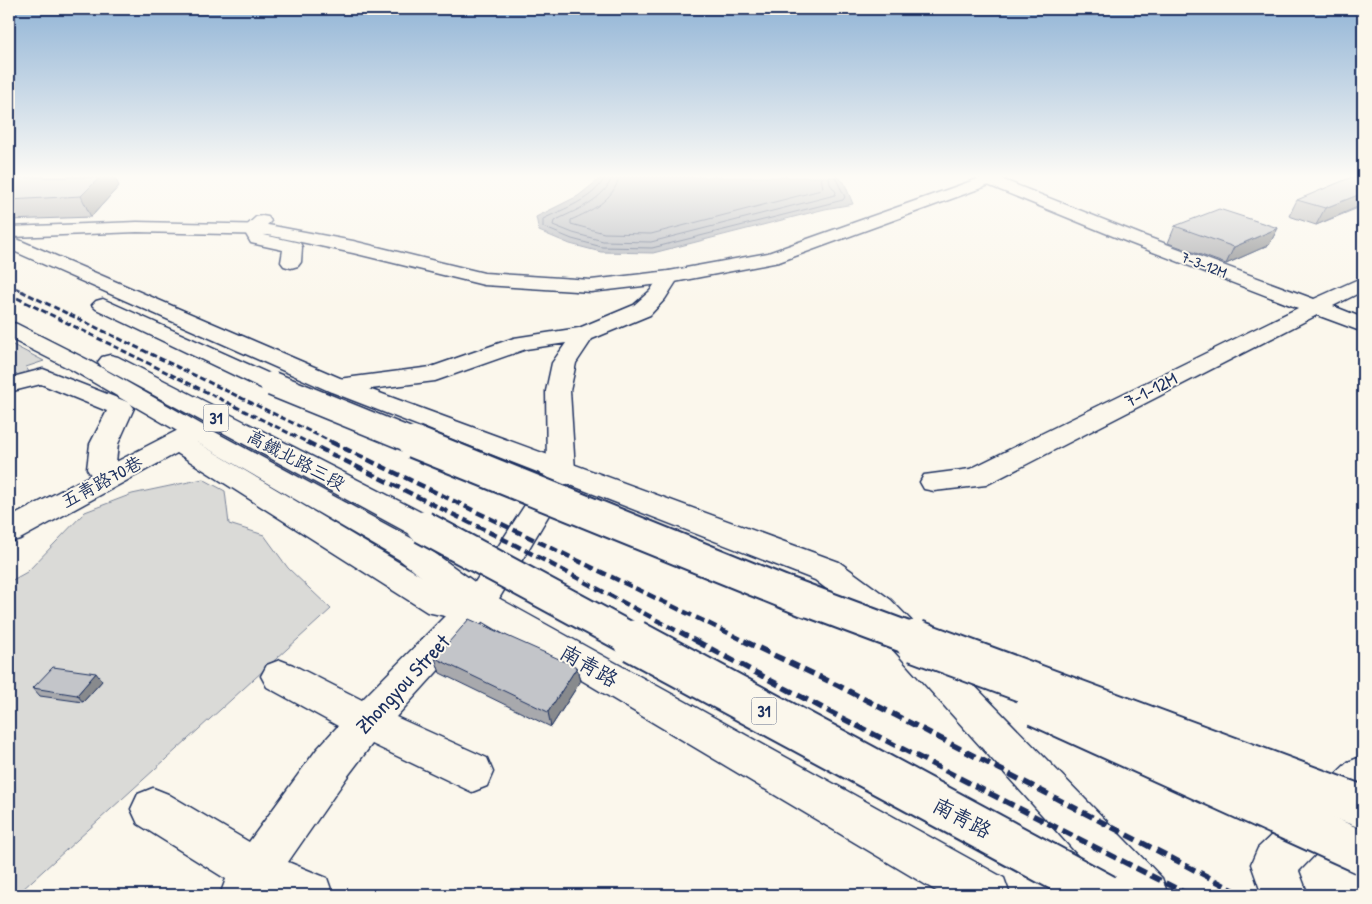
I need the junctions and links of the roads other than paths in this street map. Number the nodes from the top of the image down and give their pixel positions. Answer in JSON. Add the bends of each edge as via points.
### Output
{"nodes":[{"id":1,"x":111,"y":219,"type":"edge"},
{"id":2,"x":225,"y":219,"type":"edge"},
{"id":3,"x":878,"y":219,"type":"edge"},
{"id":4,"x":1089,"y":219,"type":"edge"},
{"id":5,"x":9,"y":224,"type":"edge"},
{"id":6,"x":257,"y":225,"type":"junction"},
{"id":7,"x":85,"y":229,"type":"junction"},
{"id":8,"x":9,"y":232,"type":"edge"},
{"id":9,"x":9,"y":242,"type":"edge"},
{"id":10,"x":36,"y":255,"type":"junction"},
{"id":11,"x":9,"y":261,"type":"edge"},
{"id":12,"x":291,"y":262,"type":"dead end"},
{"id":13,"x":669,"y":277,"type":"junction"},
{"id":14,"x":1363,"y":283,"type":"edge"},
{"id":15,"x":1316,"y":307,"type":"junction"},
{"id":16,"x":9,"y":309,"type":"edge"},
{"id":17,"x":1363,"y":325,"type":"edge"},
{"id":18,"x":9,"y":329,"type":"edge"},
{"id":19,"x":584,"y":334,"type":"junction"},
{"id":20,"x":80,"y":365,"type":"junction"},
{"id":21,"x":43,"y":376,"type":"junction"},
{"id":22,"x":9,"y":386,"type":"edge"},
{"id":23,"x":338,"y":386,"type":"junction"},
{"id":24,"x":186,"y":437,"type":"junction"},
{"id":25,"x":561,"y":471,"type":"junction"},
{"id":26,"x":110,"y":478,"type":"junction"},
{"id":27,"x":934,"y":482,"type":"dead end"},
{"id":28,"x":424,"y":527,"type":"joint"},
{"id":29,"x":9,"y":531,"type":"edge"},
{"id":30,"x":505,"y":563,"type":"junction"},
{"id":31,"x":440,"y":572,"type":"junction"},
{"id":32,"x":786,"y":592,"type":"junction"},
{"id":33,"x":479,"y":602,"type":"junction"},
{"id":34,"x":280,"y":676,"type":"dead end"},
{"id":35,"x":366,"y":722,"type":"junction"},
{"id":36,"x":472,"y":772,"type":"dead end"},
{"id":37,"x":1363,"y":776,"type":"edge"},
{"id":38,"x":1363,"y":807,"type":"edge"},
{"id":39,"x":154,"y":809,"type":"dead end"},
{"id":40,"x":1363,"y":853,"type":"edge"},
{"id":41,"x":249,"y":883,"type":"edge"},
{"id":42,"x":310,"y":895,"type":"edge"},
{"id":43,"x":987,"y":895,"type":"edge"},
{"id":44,"x":1105,"y":895,"type":"edge"},
{"id":45,"x":1145,"y":895,"type":"edge"},
{"id":46,"x":1285,"y":895,"type":"edge"}],
"edges":[{"from":1,"to":5,"type":"main road"},
{"from":2,"to":6,"type":"main road"},
{"from":3,"to":13,"type":"main road","via":[[772,258]]},
{"from":4,"to":15,"type":"main road","name":"7-3-12M"},
{"from":6,"to":7,"type":"main road"},
{"from":6,"to":12,"type":"main road","via":[[257,239],[293,247]]},
{"from":6,"to":13,"type":"main road","via":[[484,279],[591,286]]},
{"from":7,"to":8,"type":"main road"},
{"from":7,"to":10,"type":"main road","via":[[50,242]]},
{"from":9,"to":10,"type":"main road"},
{"from":10,"to":23,"type":"main road"},
{"from":11,"to":32,"type":"main road","bridge":true,"via":[[272,384]]},
{"from":13,"to":19,"type":"main road","via":[[658,295],[642,310]]},
{"from":14,"to":15,"type":"main road","name":"7-1-12M"},
{"from":15,"to":17,"type":"main road","name":"7-3-12M"},
{"from":15,"to":27,"type":"main road","name":"7-1-12M","via":[[976,478]]},
{"from":16,"to":28,"type":"main road","name":"高鐵北路三段","number":"31"},
{"from":18,"to":20,"type":"main road"},
{"from":19,"to":23,"type":"main road","via":[[522,343],[435,374]]},
{"from":19,"to":25,"type":"main road","via":[[564,363],[558,391]]},
{"from":20,"to":21,"type":"main road"},
{"from":20,"to":24,"type":"main road"},
{"from":21,"to":22,"type":"main road"},
{"from":21,"to":26,"type":"main road","via":[[121,408],[104,444],[101,469]]},
{"from":23,"to":25,"type":"main road"},
{"from":24,"to":26,"type":"main road","name":"五青路70巷"},
{"from":24,"to":31,"type":"main road","name":"南青路","via":[[411,552]]},
{"from":24,"to":33,"type":"main road","via":[[439,603]]},
{"from":25,"to":30,"type":"main road","name":"Zhongyou Street"},
{"from":25,"to":45,"type":"main road","via":[[827,571],[879,610]]},
{"from":26,"to":29,"type":"main road","name":"五青路70巷"},
{"from":28,"to":44,"type":"main road","name":"南青路","number":"31","bridge":true},
{"from":30,"to":31,"type":"main road"},
{"from":30,"to":33,"type":"main road","name":"Zhongyou Street"},
{"from":31,"to":33,"type":"main road","name":"南青路"},
{"from":32,"to":38,"type":"main road","bridge":true},
{"from":32,"to":40,"type":"main road","bridge":true},
{"from":33,"to":35,"type":"main road","name":"Zhongyou Street"},
{"from":33,"to":43,"type":"main road","name":"南青路"},
{"from":34,"to":35,"type":"main road"},
{"from":35,"to":36,"type":"main road"},
{"from":35,"to":41,"type":"main road","name":"Zhongyou Street","via":[[332,763]]},
{"from":37,"to":46,"type":"main road","via":[[1274,864]]},
{"from":39,"to":41,"type":"main road"},
{"from":41,"to":42,"type":"main road"}]}
